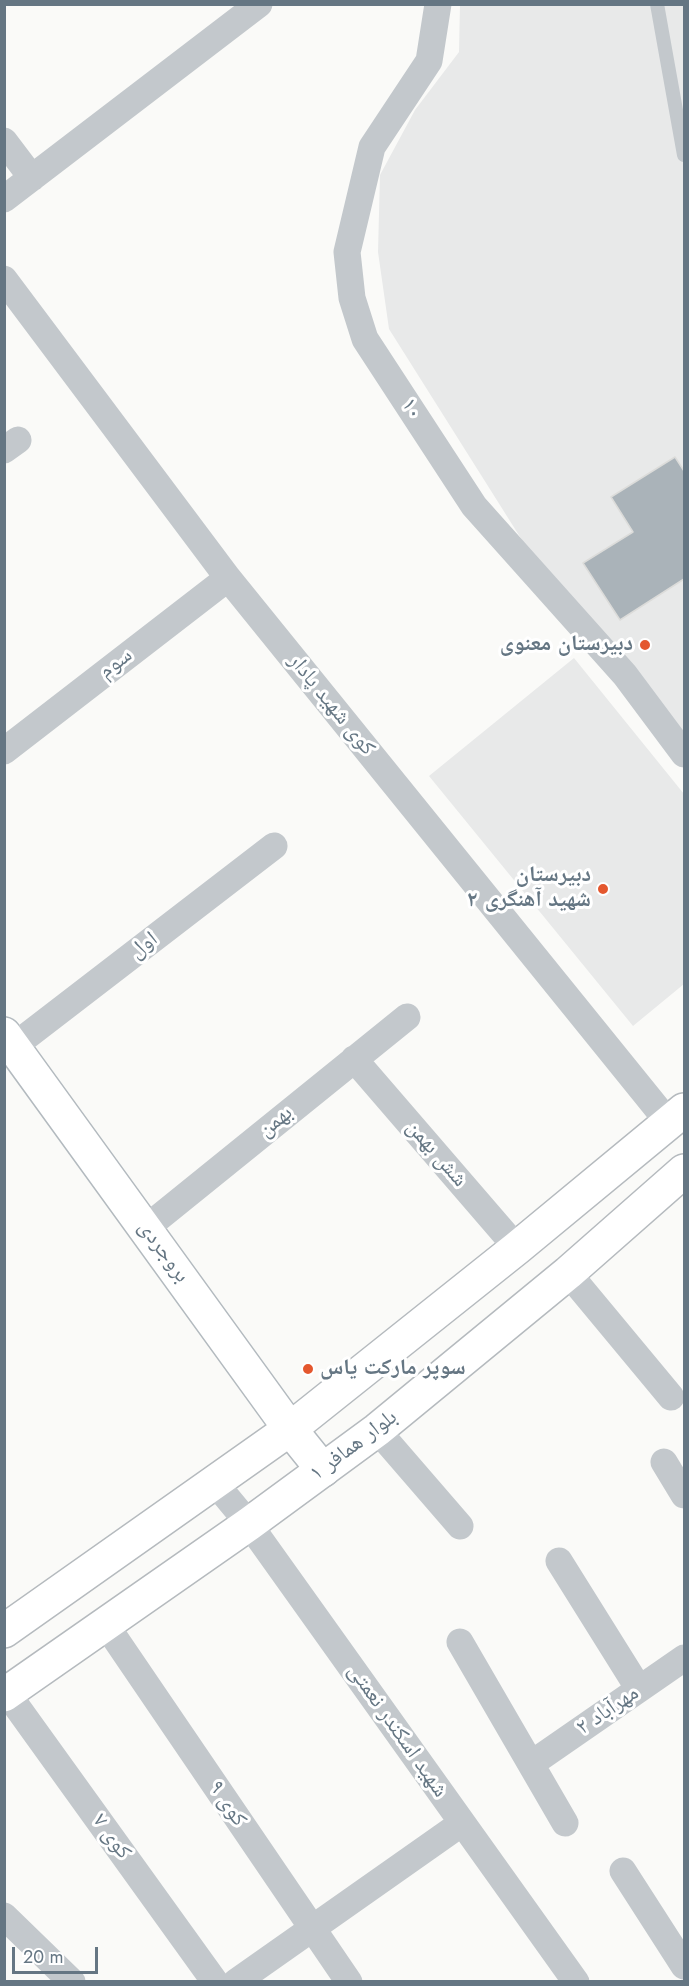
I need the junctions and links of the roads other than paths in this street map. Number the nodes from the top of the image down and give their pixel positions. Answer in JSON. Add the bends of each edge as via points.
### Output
{"nodes":[{"id":1,"x":259,"y":4,"type":"edge"},
{"id":2,"x":438,"y":4,"type":"edge"},
{"id":3,"x":657,"y":4,"type":"edge"},
{"id":4,"x":4,"y":141,"type":"edge"},
{"id":5,"x":684,"y":156,"type":"edge"},
{"id":6,"x":32,"y":178,"type":"junction"},
{"id":7,"x":4,"y":198,"type":"edge"},
{"id":8,"x":4,"y":279,"type":"edge"},
{"id":9,"x":228,"y":578,"type":"junction"},
{"id":10,"x":4,"y":751,"type":"edge"},
{"id":11,"x":684,"y":754,"type":"edge"},
{"id":12,"x":274,"y":846,"type":"dead end"},
{"id":13,"x":407,"y":1017,"type":"dead end"},
{"id":14,"x":9,"y":1040,"type":"edge"},
{"id":15,"x":354,"y":1059,"type":"junction"},
{"id":16,"x":677,"y":1117,"type":"edge"},
{"id":17,"x":684,"y":1171,"type":"edge"},
{"id":18,"x":146,"y":1228,"type":"junction"},
{"id":19,"x":517,"y":1248,"type":"junction"},
{"id":20,"x":568,"y":1273,"type":"junction"},
{"id":21,"x":671,"y":1397,"type":"dead end"},
{"id":22,"x":290,"y":1429,"type":"junction"},
{"id":23,"x":377,"y":1430,"type":"junction"},
{"id":24,"x":663,"y":1462,"type":"dead end"},
{"id":25,"x":323,"y":1470,"type":"junction"},
{"id":26,"x":215,"y":1483,"type":"junction"},
{"id":27,"x":684,"y":1495,"type":"edge"},
{"id":28,"x":249,"y":1524,"type":"junction"},
{"id":29,"x":460,"y":1526,"type":"dead end"},
{"id":30,"x":559,"y":1561,"type":"dead end"},
{"id":31,"x":106,"y":1625,"type":"junction"},
{"id":32,"x":4,"y":1631,"type":"edge"},
{"id":33,"x":460,"y":1642,"type":"dead end"},
{"id":34,"x":684,"y":1661,"type":"edge"},
{"id":35,"x":639,"y":1689,"type":"junction"},
{"id":36,"x":6,"y":1694,"type":"edge"},
{"id":37,"x":531,"y":1764,"type":"junction"},
{"id":38,"x":462,"y":1823,"type":"junction"},
{"id":39,"x":565,"y":1823,"type":"dead end"},
{"id":40,"x":623,"y":1872,"type":"dead end"},
{"id":41,"x":4,"y":1916,"type":"edge"},
{"id":42,"x":312,"y":1928,"type":"junction"},
{"id":43,"x":684,"y":1966,"type":"edge"},
{"id":44,"x":72,"y":1982,"type":"edge"},
{"id":45,"x":215,"y":1982,"type":"edge"},
{"id":46,"x":236,"y":1982,"type":"edge"},
{"id":47,"x":349,"y":1982,"type":"edge"},
{"id":48,"x":576,"y":1982,"type":"edge"}],
"edges":[{"from":1,"to":6,"type":"street"},
{"from":2,"to":11,"type":"street","name":"۱۰","via":[[429,61],[372,147],[347,252],[352,298],[365,339],[474,506],[625,675]]},
{"from":3,"to":5,"type":"lane"},
{"from":4,"to":6,"type":"street"},
{"from":6,"to":7,"type":"street"},
{"from":8,"to":9,"type":"street","name":"کوی شهید پادار"},
{"from":9,"to":10,"type":"street","name":"سوم"},
{"from":9,"to":16,"type":"street","name":"کوی شهید پادار"},
{"from":12,"to":14,"type":"street","name":"اول"},
{"from":13,"to":15,"type":"street","name":"بهمن"},
{"from":14,"to":18,"type":"main road","name":"بروجردی"},
{"from":15,"to":18,"type":"street","name":"بهمن"},
{"from":15,"to":19,"type":"street","name":"شش بهمن"},
{"from":16,"to":19,"type":"main road"},
{"from":17,"to":20,"type":"main road","name":"بلوار همافر ۱"},
{"from":18,"to":22,"type":"main road","name":"بروجردی"},
{"from":19,"to":22,"type":"main road"},
{"from":20,"to":21,"type":"street"},
{"from":20,"to":23,"type":"main road","name":"بلوار همافر ۱"},
{"from":22,"to":25,"type":"main road","name":"بروجردی"},
{"from":22,"to":26,"type":"main road"},
{"from":23,"to":25,"type":"main road","name":"بلوار همافر ۱"},
{"from":23,"to":29,"type":"street"},
{"from":24,"to":27,"type":"street"},
{"from":25,"to":28,"type":"main road","name":"بلوار همافر ۱"},
{"from":26,"to":28,"type":"street","name":"شهید اسکندر نعمتی"},
{"from":26,"to":32,"type":"main road"},
{"from":28,"to":31,"type":"main road","name":"بلوار همافر ۱"},
{"from":28,"to":38,"type":"street","name":"شهید اسکندر نعمتی"},
{"from":30,"to":35,"type":"street"},
{"from":31,"to":36,"type":"main road","name":"بلوار همافر ۱"},
{"from":31,"to":42,"type":"street","name":"کوی ۹"},
{"from":33,"to":37,"type":"street"},
{"from":34,"to":35,"type":"street","name":"مهرآباد ۲"},
{"from":35,"to":37,"type":"street","name":"مهرآباد ۲"},
{"from":36,"to":45,"type":"street","name":"کوی ۷"},
{"from":37,"to":39,"type":"street"},
{"from":38,"to":42,"type":"street"},
{"from":38,"to":48,"type":"street","name":"شهید اسکندر نعمتی"},
{"from":40,"to":43,"type":"street"},
{"from":41,"to":44,"type":"street"},
{"from":42,"to":46,"type":"street"},
{"from":42,"to":47,"type":"street","name":"کوی ۹"}]}
